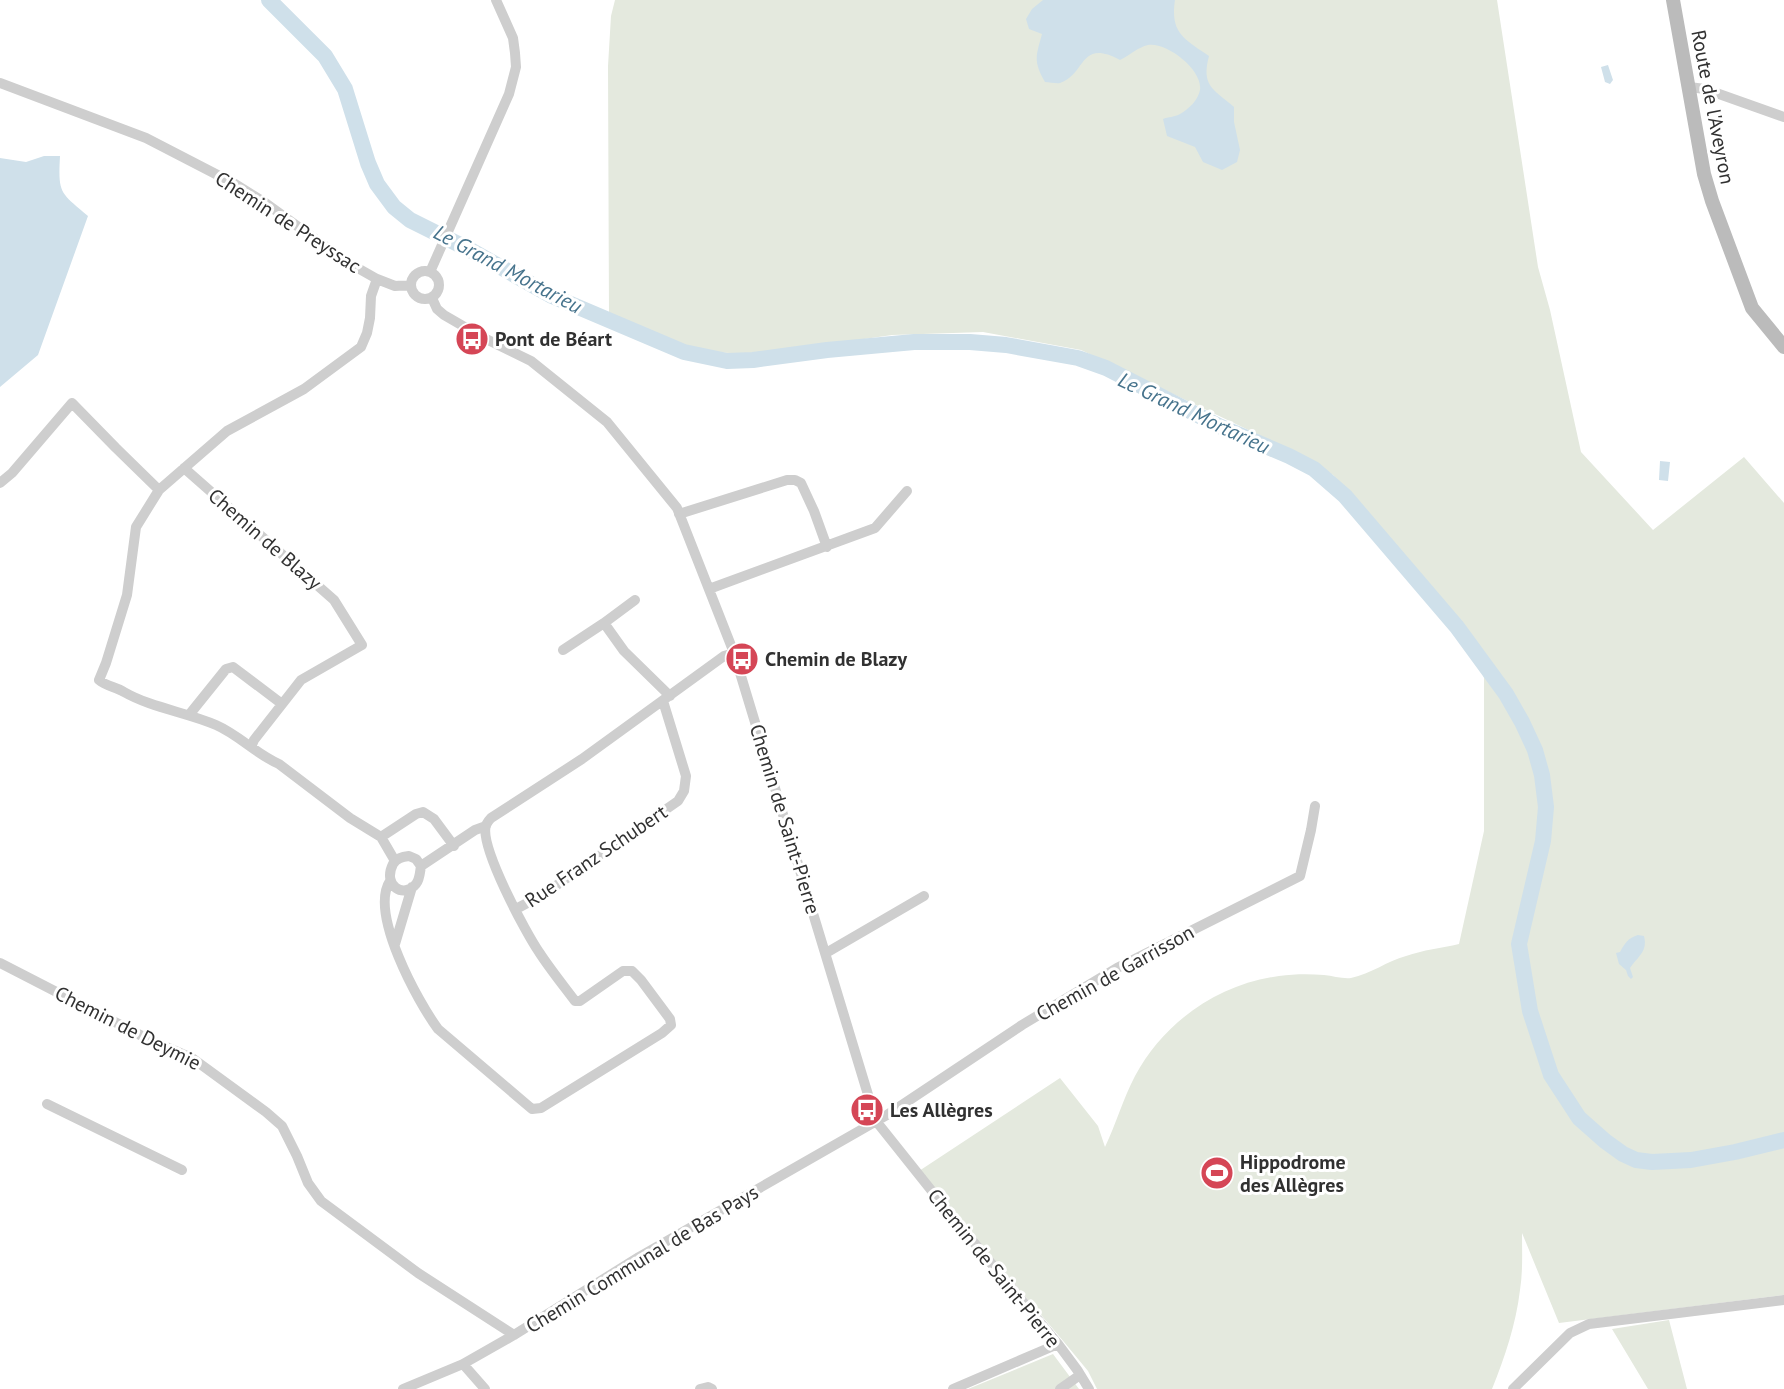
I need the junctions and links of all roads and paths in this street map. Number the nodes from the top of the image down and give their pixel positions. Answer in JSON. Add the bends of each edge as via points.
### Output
{"nodes":[{"id":1,"x":496,"y":0,"type":"edge"},
{"id":2,"x":1673,"y":0,"type":"edge"},
{"id":3,"x":0,"y":83,"type":"edge"},
{"id":4,"x":1689,"y":87,"type":"junction"},
{"id":5,"x":1784,"y":117,"type":"edge"},
{"id":6,"x":430,"y":272,"type":"junction"},
{"id":7,"x":377,"y":279,"type":"junction"},
{"id":8,"x":411,"y":285,"type":"junction"},
{"id":9,"x":432,"y":298,"type":"junction"},
{"id":10,"x":1784,"y":347,"type":"edge"},
{"id":11,"x":184,"y":468,"type":"junction"},
{"id":12,"x":0,"y":483,"type":"edge"},
{"id":13,"x":159,"y":490,"type":"junction"},
{"id":14,"x":907,"y":492,"type":"dead end"},
{"id":15,"x":679,"y":514,"type":"junction"},
{"id":16,"x":827,"y":547,"type":"junction"},
{"id":17,"x":709,"y":589,"type":"junction"},
{"id":18,"x":635,"y":600,"type":"dead end"},
{"id":19,"x":604,"y":623,"type":"junction"},
{"id":20,"x":563,"y":650,"type":"dead end"},
{"id":21,"x":734,"y":653,"type":"junction"},
{"id":22,"x":666,"y":698,"type":"junction"},
{"id":23,"x":282,"y":704,"type":"junction"},
{"id":24,"x":189,"y":715,"type":"junction"},
{"id":25,"x":251,"y":747,"type":"junction"},
{"id":26,"x":1315,"y":806,"type":"dead end"},
{"id":27,"x":488,"y":822,"type":"junction"},
{"id":28,"x":381,"y":837,"type":"junction"},
{"id":29,"x":454,"y":846,"type":"junction"},
{"id":30,"x":395,"y":861,"type":"junction"},
{"id":31,"x":421,"y":866,"type":"junction"},
{"id":32,"x":390,"y":881,"type":"junction"},
{"id":33,"x":412,"y":887,"type":"junction"},
{"id":34,"x":924,"y":896,"type":"dead end"},
{"id":35,"x":516,"y":909,"type":"junction"},
{"id":36,"x":394,"y":944,"type":"junction"},
{"id":37,"x":826,"y":953,"type":"junction"},
{"id":38,"x":0,"y":963,"type":"edge"},
{"id":39,"x":48,"y":1104,"type":"dead end"},
{"id":40,"x":876,"y":1121,"type":"junction"},
{"id":41,"x":182,"y":1170,"type":"dead end"},
{"id":42,"x":1784,"y":1300,"type":"edge"},
{"id":43,"x":514,"y":1335,"type":"junction"},
{"id":44,"x":1058,"y":1344,"type":"junction"},
{"id":45,"x":463,"y":1364,"type":"junction"},
{"id":46,"x":1080,"y":1375,"type":"junction"},
{"id":47,"x":403,"y":1389,"type":"edge"},
{"id":48,"x":485,"y":1389,"type":"edge"},
{"id":49,"x":700,"y":1389,"type":"edge"},
{"id":50,"x":712,"y":1389,"type":"edge"},
{"id":51,"x":953,"y":1389,"type":"edge"},
{"id":52,"x":1060,"y":1389,"type":"edge"},
{"id":53,"x":1089,"y":1389,"type":"edge"},
{"id":54,"x":1513,"y":1389,"type":"edge"}],
"edges":[{"from":1,"to":6,"type":"street","via":[[513,38],[516,67],[509,94]]},
{"from":2,"to":4,"type":"street","name":"Route de l'Aveyron"},
{"from":3,"to":7,"type":"street","name":"Chemin de Preyssac","via":[[146,138],[205,168],[264,202]]},
{"from":4,"to":5,"type":"street"},
{"from":4,"to":10,"type":"street","name":"Route de l'Aveyron","via":[[1712,201],[1752,308]]},
{"from":6,"to":8,"type":"street","via":[[417,274]]},
{"from":6,"to":9,"type":"street","via":[[438,282],[438,291]]},
{"from":7,"to":8,"type":"street","name":"Chemin de Preyssac","via":[[395,286]]},
{"from":7,"to":11,"type":"street","via":[[361,347],[304,389],[226,431]]},
{"from":8,"to":9,"type":"street","via":[[419,298]]},
{"from":9,"to":15,"type":"street","name":"Chemin de Saint-Pierre","via":[[444,315],[531,361],[608,422]]},
{"from":11,"to":13,"type":"street"},
{"from":11,"to":23,"type":"street","name":"Chemin de Blazy","via":[[334,600],[362,645],[302,680]]},
{"from":12,"to":13,"type":"street","via":[[72,402]]},
{"from":13,"to":24,"type":"street","via":[[136,527],[127,595],[99,680],[134,697]]},
{"from":14,"to":16,"type":"street","via":[[875,528]]},
{"from":15,"to":16,"type":"street","via":[[795,480],[801,483]]},
{"from":15,"to":17,"type":"street","name":"Chemin de Saint-Pierre"},
{"from":16,"to":17,"type":"street"},
{"from":17,"to":21,"type":"street","name":"Chemin de Saint-Pierre"},
{"from":18,"to":19,"type":"street"},
{"from":19,"to":20,"type":"street"},
{"from":19,"to":22,"type":"street"},
{"from":21,"to":22,"type":"street","via":[[724,656]]},
{"from":21,"to":37,"type":"street","name":"Chemin de Saint-Pierre"},
{"from":22,"to":27,"type":"street"},
{"from":22,"to":35,"type":"street","name":"Rue Franz Schubert","via":[[686,776],[678,801],[544,894]]},
{"from":23,"to":24,"type":"street","via":[[233,667],[226,669]]},
{"from":23,"to":25,"type":"street"},
{"from":24,"to":25,"type":"street","via":[[218,726]]},
{"from":25,"to":28,"type":"street"},
{"from":26,"to":40,"type":"street","name":"Chemin de Garrisson","via":[[1300,876],[1117,968]]},
{"from":27,"to":29,"type":"street"},
{"from":27,"to":35,"type":"street","via":[[486,837],[492,858]]},
{"from":28,"to":29,"type":"street","via":[[423,812],[434,819]]},
{"from":28,"to":30,"type":"street"},
{"from":29,"to":31,"type":"street"},
{"from":30,"to":31,"type":"street","via":[[409,856]]},
{"from":30,"to":32,"type":"street"},
{"from":31,"to":33,"type":"street"},
{"from":32,"to":33,"type":"street","via":[[402,890]]},
{"from":32,"to":36,"type":"street","via":[[386,888],[386,912]]},
{"from":33,"to":36,"type":"street"},
{"from":34,"to":37,"type":"street"},
{"from":35,"to":36,"type":"street","via":[[539,952],[575,1000],[580,1001],[623,971],[632,971],[671,1024],[541,1108],[532,1108],[438,1029],[404,970]]},
{"from":37,"to":40,"type":"street","name":"Chemin de Saint-Pierre"},
{"from":38,"to":43,"type":"street","name":"Chemin de Deymie","via":[[192,1058],[282,1126],[308,1183],[321,1201],[418,1273]]},
{"from":39,"to":41,"type":"street"},
{"from":40,"to":43,"type":"street","name":"Chemin Communal de Bas Pays","via":[[639,1257]]},
{"from":40,"to":44,"type":"street","name":"Chemin de Saint-Pierre"},
{"from":42,"to":54,"type":"street","via":[[1589,1324],[1570,1333]]},
{"from":43,"to":45,"type":"street","name":"Chemin Communal de Bas Pays"},
{"from":44,"to":46,"type":"street","name":"Chemin de Saint-Pierre"},
{"from":44,"to":51,"type":"street"},
{"from":45,"to":47,"type":"street","name":"Chemin Communal de Bas Pays"},
{"from":45,"to":48,"type":"street"},
{"from":46,"to":52,"type":"street"},
{"from":46,"to":53,"type":"street","name":"Chemin de Saint-Pierre"},
{"from":49,"to":50,"type":"street"}]}
